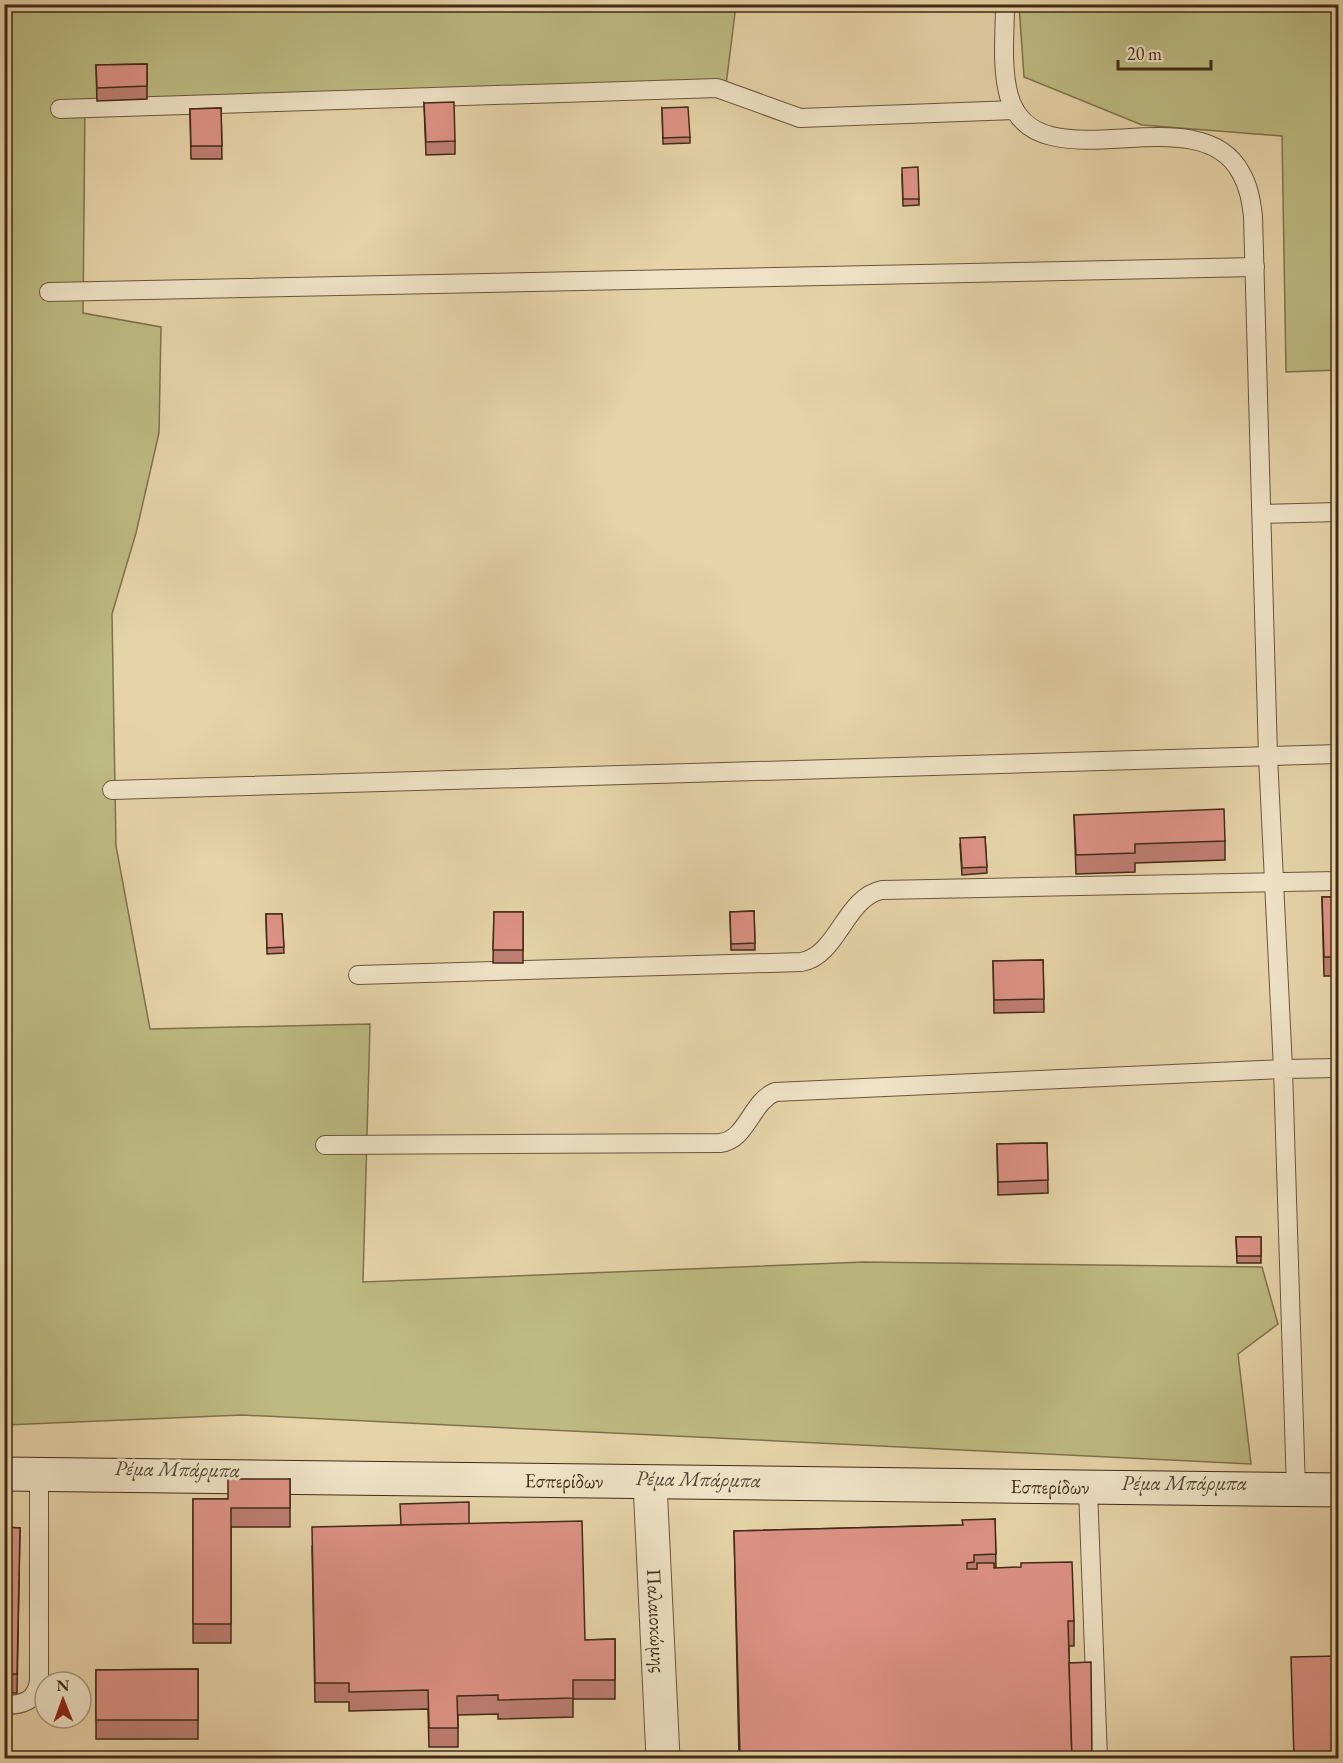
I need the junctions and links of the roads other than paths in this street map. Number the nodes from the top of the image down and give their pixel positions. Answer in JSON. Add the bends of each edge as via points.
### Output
{"nodes":[{"id":1,"x":1005,"y":4,"type":"edge"},
{"id":2,"x":60,"y":109,"type":"dead end"},
{"id":3,"x":1015,"y":110,"type":"junction"},
{"id":4,"x":1255,"y":267,"type":"junction"},
{"id":5,"x":49,"y":292,"type":"dead end"},
{"id":6,"x":1338,"y":513,"type":"edge"},
{"id":7,"x":1263,"y":514,"type":"junction"},
{"id":8,"x":1338,"y":754,"type":"edge"},
{"id":9,"x":1268,"y":756,"type":"junction"},
{"id":10,"x":112,"y":790,"type":"dead end"},
{"id":11,"x":1338,"y":881,"type":"edge"},
{"id":12,"x":1274,"y":883,"type":"junction"},
{"id":13,"x":358,"y":975,"type":"dead end"},
{"id":14,"x":1338,"y":1068,"type":"edge"},
{"id":15,"x":1283,"y":1069,"type":"junction"},
{"id":16,"x":325,"y":1145,"type":"dead end"},
{"id":17,"x":4,"y":1473,"type":"edge"},
{"id":18,"x":39,"y":1474,"type":"junction"},
{"id":19,"x":650,"y":1483,"type":"junction"},
{"id":20,"x":1088,"y":1489,"type":"junction"},
{"id":21,"x":1296,"y":1490,"type":"junction"},
{"id":22,"x":1338,"y":1490,"type":"edge"},
{"id":23,"x":4,"y":1705,"type":"edge"},
{"id":24,"x":663,"y":1758,"type":"edge"},
{"id":25,"x":1098,"y":1758,"type":"edge"}],
"edges":[{"from":1,"to":3,"type":"lane","via":[[1005,67]]},
{"from":2,"to":3,"type":"lane","via":[[717,88],[801,118]]},
{"from":3,"to":4,"type":"lane","via":[[1024,123],[1040,134],[1067,139],[1191,139],[1225,153],[1240,170],[1249,189]]},
{"from":4,"to":5,"type":"lane"},
{"from":4,"to":7,"type":"lane"},
{"from":6,"to":7,"type":"lane"},
{"from":7,"to":9,"type":"lane"},
{"from":8,"to":9,"type":"lane"},
{"from":9,"to":10,"type":"lane"},
{"from":9,"to":12,"type":"lane"},
{"from":11,"to":12,"type":"lane"},
{"from":12,"to":13,"type":"lane","via":[[882,890],[864,898],[819,954],[808,961]]},
{"from":12,"to":15,"type":"lane"},
{"from":14,"to":15,"type":"lane"},
{"from":15,"to":16,"type":"lane","via":[[775,1092],[765,1097],[735,1138],[720,1143]]},
{"from":15,"to":21,"type":"lane"},
{"from":17,"to":18,"type":"street","name":"Εσπερίδων"},
{"from":18,"to":19,"type":"street","name":"Εσπερίδων"},
{"from":18,"to":23,"type":"lane","via":[[39,1681],[26,1703]]},
{"from":19,"to":20,"type":"street","name":"Εσπερίδων"},
{"from":19,"to":24,"type":"street","name":"Παλαιοκώμης"},
{"from":20,"to":21,"type":"street","name":"Εσπερίδων"},
{"from":20,"to":25,"type":"lane"},
{"from":21,"to":22,"type":"street","name":"Εσπερίδων"}]}
